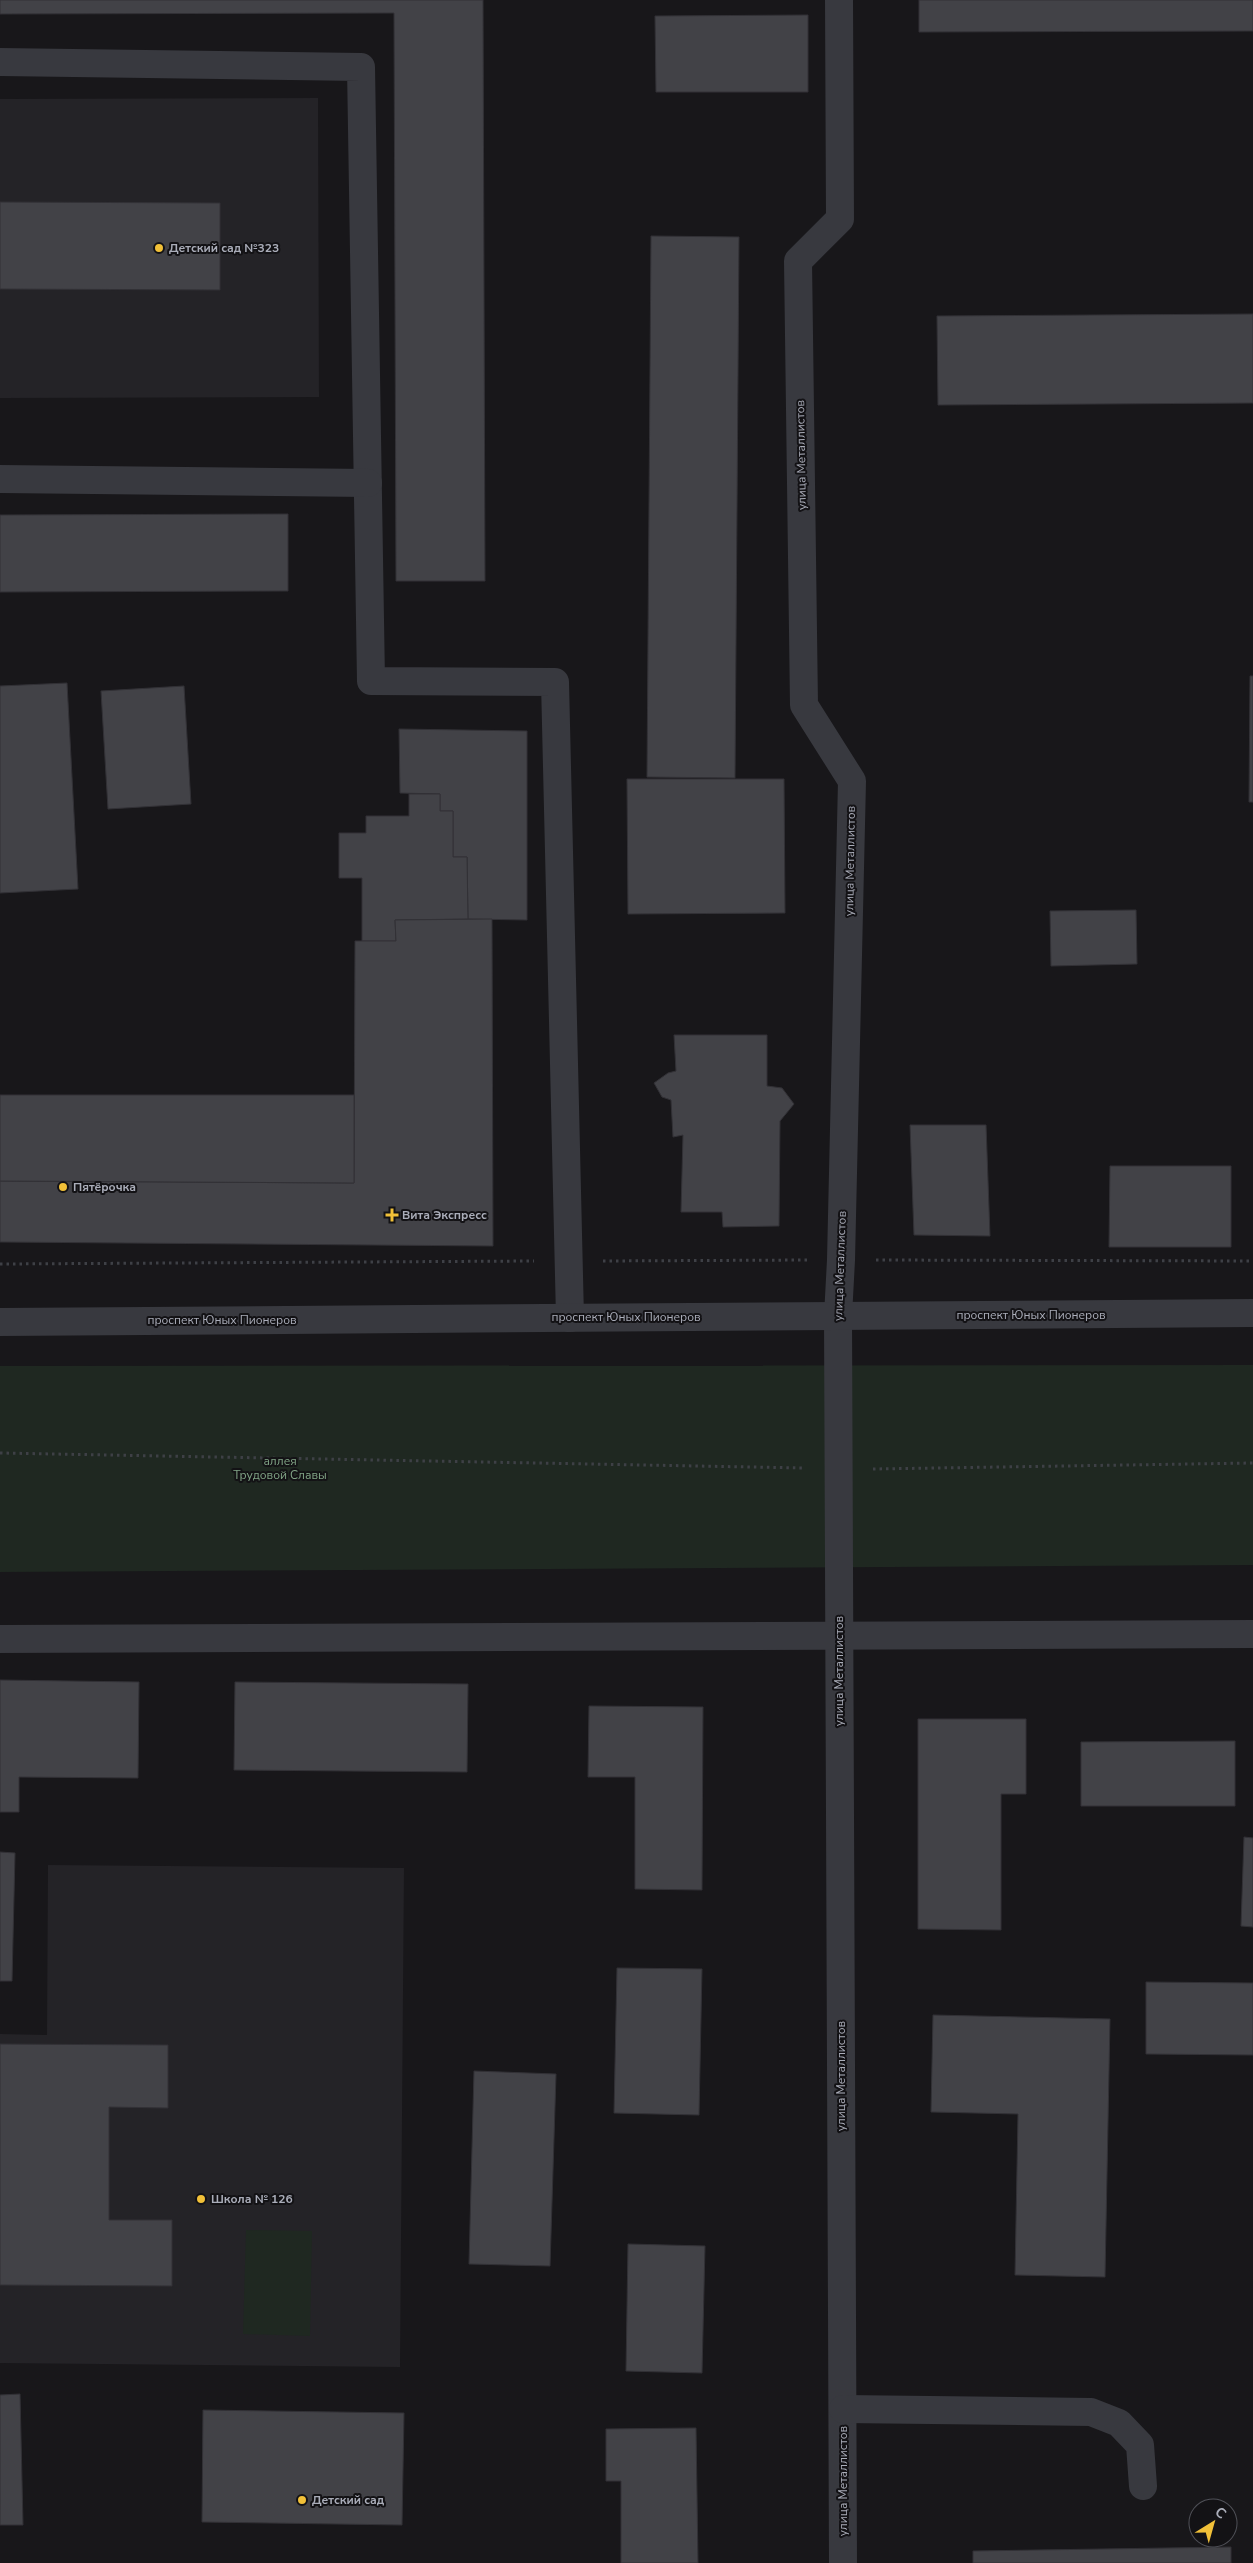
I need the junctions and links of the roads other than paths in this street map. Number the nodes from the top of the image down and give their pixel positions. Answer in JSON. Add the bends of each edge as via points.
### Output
{"nodes":[{"id":1,"x":838,"y":0,"type":"edge"},
{"id":2,"x":0,"y":62,"type":"edge"},
{"id":3,"x":0,"y":479,"type":"edge"},
{"id":4,"x":368,"y":483,"type":"junction"},
{"id":5,"x":1253,"y":1313,"type":"edge"},
{"id":6,"x":838,"y":1316,"type":"junction"},
{"id":7,"x":570,"y":1318,"type":"junction"},
{"id":8,"x":0,"y":1322,"type":"edge"},
{"id":9,"x":1253,"y":1634,"type":"edge"},
{"id":10,"x":839,"y":1636,"type":"junction"},
{"id":11,"x":0,"y":1639,"type":"edge"},
{"id":12,"x":843,"y":2409,"type":"junction"},
{"id":13,"x":1143,"y":2486,"type":"dead end"},
{"id":14,"x":844,"y":2563,"type":"edge"}],
"edges":[{"from":1,"to":6,"type":"street","name":"улица Металлистов","via":[[840,219],[798,261],[804,705],[852,781]]},
{"from":2,"to":4,"type":"street","via":[[361,67]]},
{"from":3,"to":4,"type":"street"},
{"from":4,"to":7,"type":"street","via":[[371,681],[555,682]]},
{"from":5,"to":6,"type":"street","name":"проспект Юных Пионеров"},
{"from":6,"to":7,"type":"street","name":"проспект Юных Пионеров"},
{"from":6,"to":10,"type":"street","name":"улица Металлистов"},
{"from":7,"to":8,"type":"street","name":"проспект Юных Пионеров"},
{"from":9,"to":10,"type":"street"},
{"from":10,"to":11,"type":"street"},
{"from":10,"to":12,"type":"street","name":"улица Металлистов"},
{"from":12,"to":13,"type":"street","via":[[1091,2412],[1118,2423],[1140,2445]]},
{"from":12,"to":14,"type":"street","name":"улица Металлистов"}]}
